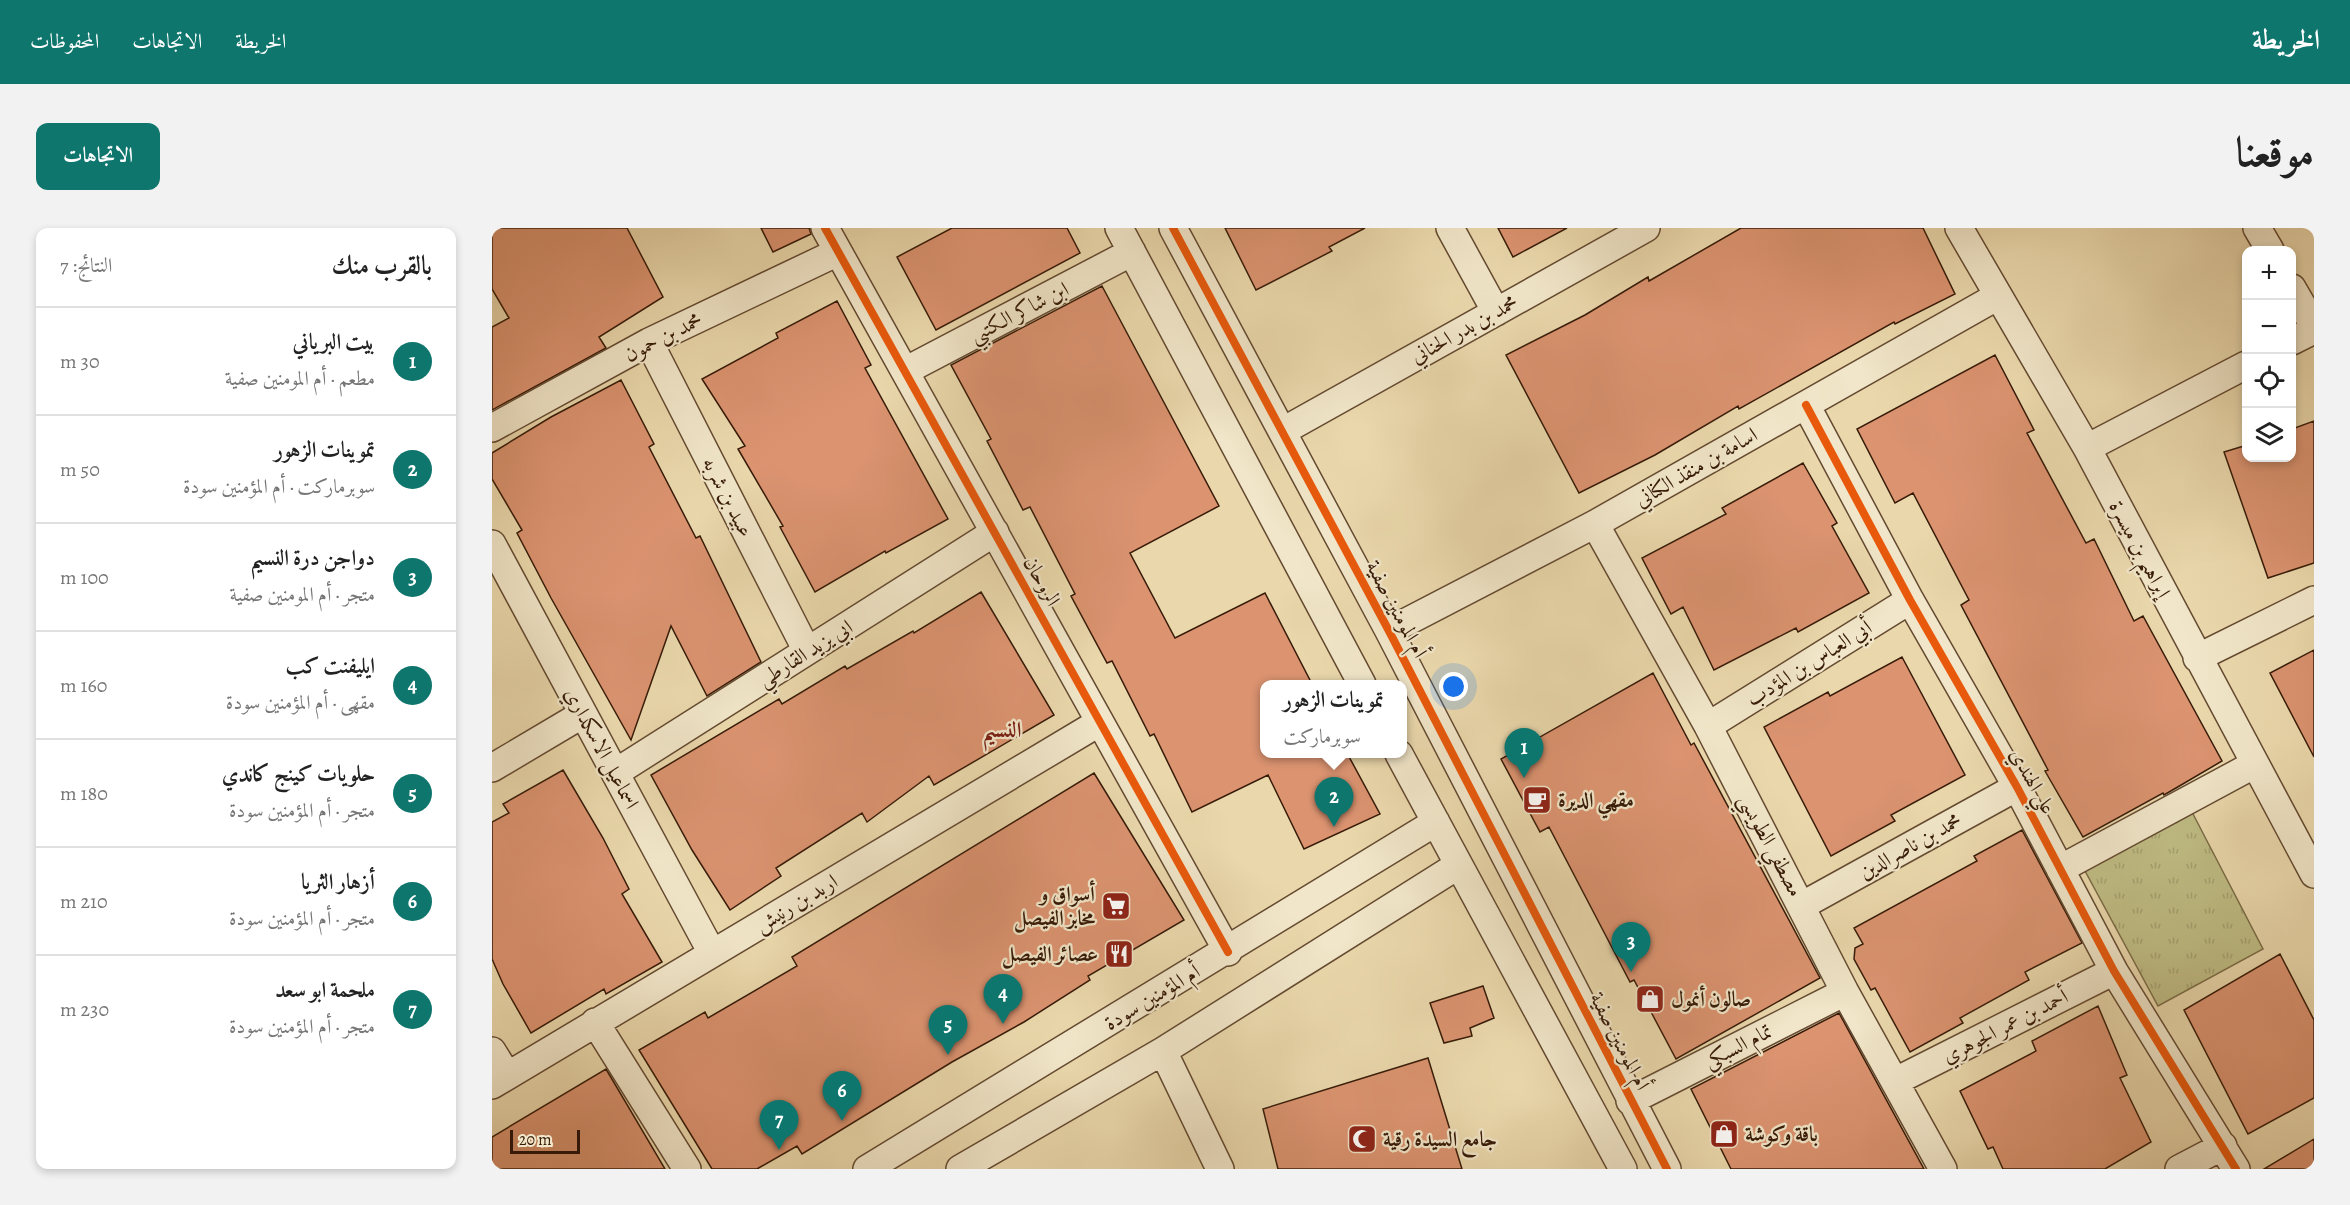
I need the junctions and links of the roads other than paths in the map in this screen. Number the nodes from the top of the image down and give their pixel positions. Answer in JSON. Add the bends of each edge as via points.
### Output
{"nodes":[{"id":1,"x":825,"y":228,"type":"edge"},
{"id":2,"x":1119,"y":228,"type":"edge"},
{"id":3,"x":1173,"y":228,"type":"edge"},
{"id":4,"x":1450,"y":228,"type":"edge"},
{"id":5,"x":1646,"y":228,"type":"edge"},
{"id":6,"x":1959,"y":228,"type":"edge"},
{"id":7,"x":2257,"y":228,"type":"edge"},
{"id":8,"x":2268,"y":246,"type":"edge"},
{"id":9,"x":838,"y":252,"type":"junction"},
{"id":10,"x":1132,"y":252,"type":"junction"},
{"id":11,"x":2296,"y":295,"type":"edge"},
{"id":12,"x":1998,"y":296,"type":"junction"},
{"id":13,"x":1496,"y":312,"type":"junction"},
{"id":14,"x":2314,"y":328,"type":"edge"},
{"id":15,"x":2296,"y":339,"type":"edge"},
{"id":16,"x":649,"y":342,"type":"junction"},
{"id":17,"x":2242,"y":368,"type":"edge"},
{"id":18,"x":905,"y":371,"type":"junction"},
{"id":19,"x":1806,"y":405,"type":"junction"},
{"id":20,"x":492,"y":428,"type":"edge"},
{"id":21,"x":1283,"y":431,"type":"junction"},
{"id":22,"x":2087,"y":448,"type":"junction"},
{"id":23,"x":1595,"y":524,"type":"junction"},
{"id":24,"x":994,"y":532,"type":"junction"},
{"id":25,"x":492,"y":544,"type":"edge"},
{"id":26,"x":1910,"y":600,"type":"junction"},
{"id":27,"x":2314,"y":600,"type":"edge"},
{"id":28,"x":1389,"y":631,"type":"junction"},
{"id":29,"x":807,"y":651,"type":"junction"},
{"id":30,"x":2197,"y":658,"type":"junction"},
{"id":31,"x":1360,"y":680,"type":"edge"},
{"id":32,"x":583,"y":714,"type":"junction"},
{"id":33,"x":1100,"y":722,"type":"junction"},
{"id":34,"x":1708,"y":726,"type":"junction"},
{"id":35,"x":1402,"y":758,"type":"edge"},
{"id":36,"x":2255,"y":764,"type":"junction"},
{"id":37,"x":492,"y":768,"type":"edge"},
{"id":38,"x":615,"y":773,"type":"junction"},
{"id":39,"x":2017,"y":787,"type":"junction"},
{"id":40,"x":1436,"y":822,"type":"junction"},
{"id":41,"x":1458,"y":866,"type":"junction"},
{"id":42,"x":2060,"y":869,"type":"junction"},
{"id":43,"x":2314,"y":873,"type":"edge"},
{"id":44,"x":1803,"y":905,"type":"junction"},
{"id":45,"x":1228,"y":952,"type":"junction"},
{"id":46,"x":712,"y":953,"type":"junction"},
{"id":47,"x":2114,"y":971,"type":"junction"},
{"id":48,"x":1845,"y":992,"type":"junction"},
{"id":49,"x":595,"y":1022,"type":"junction"},
{"id":50,"x":492,"y":1051,"type":"edge"},
{"id":51,"x":1163,"y":1051,"type":"junction"},
{"id":52,"x":499,"y":1080,"type":"edge"},
{"id":53,"x":1896,"y":1081,"type":"junction"},
{"id":54,"x":1630,"y":1101,"type":"junction"},
{"id":55,"x":2223,"y":1146,"type":"junction"},
{"id":56,"x":989,"y":1161,"type":"edge"},
{"id":57,"x":687,"y":1169,"type":"edge"},
{"id":58,"x":867,"y":1169,"type":"edge"},
{"id":59,"x":960,"y":1169,"type":"edge"},
{"id":60,"x":1220,"y":1169,"type":"edge"},
{"id":61,"x":1623,"y":1169,"type":"edge"},
{"id":62,"x":1667,"y":1169,"type":"edge"},
{"id":63,"x":1943,"y":1169,"type":"edge"},
{"id":64,"x":2179,"y":1169,"type":"edge"},
{"id":65,"x":2236,"y":1169,"type":"edge"}],
"edges":[{"from":1,"to":9,"type":"street","name":"الروحان"},
{"from":2,"to":10,"type":"street"},
{"from":3,"to":21,"type":"street","name":"أم المومنين صفية"},
{"from":4,"to":13,"type":"street"},
{"from":5,"to":13,"type":"street","name":"محمد بن بدر الحناني"},
{"from":6,"to":12,"type":"street","name":"إبراهيم بن ميسرة"},
{"from":7,"to":8,"type":"street"},
{"from":9,"to":16,"type":"street","name":"محمد بن حمون"},
{"from":9,"to":18,"type":"street","name":"الروحان"},
{"from":10,"to":18,"type":"street","name":"ابن شاكر الكتبي"},
{"from":10,"to":31,"type":"street"},
{"from":11,"to":14,"type":"street"},
{"from":12,"to":19,"type":"street","name":"اسامة بن منقذ الكناني"},
{"from":12,"to":22,"type":"street","name":"إبراهيم بن ميسرة"},
{"from":13,"to":21,"type":"street","name":"محمد بن بدر الحناني"},
{"from":14,"to":15,"type":"street"},
{"from":16,"to":20,"type":"street","name":"محمد بن حمون"},
{"from":16,"to":29,"type":"street","name":"عبيد بن شربه"},
{"from":17,"to":22,"type":"street"},
{"from":18,"to":24,"type":"street","name":"الروحان"},
{"from":19,"to":23,"type":"street","name":"اسامة بن منقذ الكناني"},
{"from":19,"to":26,"type":"street","name":"علي الهندي"},
{"from":21,"to":28,"type":"street","name":"أم المومنين صفية"},
{"from":22,"to":30,"type":"street","name":"إبراهيم بن ميسرة"},
{"from":23,"to":28,"type":"street","name":"اسامة بن منقذ الكناني"},
{"from":23,"to":34,"type":"street","name":"مصطفي الطويسي"},
{"from":24,"to":29,"type":"street","name":"ابي يزيد القارطي"},
{"from":24,"to":33,"type":"street","name":"الروحان"},
{"from":25,"to":32,"type":"street","name":"اسماعيل الاسكداري"},
{"from":26,"to":34,"type":"street","name":"أبي العباس بن المؤدب"},
{"from":26,"to":39,"type":"street","name":"علي الهندي"},
{"from":27,"to":30,"type":"street"},
{"from":28,"to":54,"type":"street","name":"أم المومنين صفية"},
{"from":29,"to":38,"type":"street","name":"ابي يزيد القارطي"},
{"from":30,"to":36,"type":"street","name":"إبراهيم بن ميسرة"},
{"from":32,"to":37,"type":"street"},
{"from":32,"to":38,"type":"street","name":"اسماعيل الاسكداري"},
{"from":33,"to":45,"type":"street","name":"الروحان"},
{"from":33,"to":46,"type":"street","name":"اربد بن رنيش"},
{"from":34,"to":44,"type":"street","name":"مصطفي الطويسي"},
{"from":35,"to":40,"type":"street"},
{"from":36,"to":42,"type":"street"},
{"from":36,"to":43,"type":"street","name":"إبراهيم بن ميسرة"},
{"from":38,"to":46,"type":"street","name":"اسماعيل الاسكداري"},
{"from":39,"to":42,"type":"street","name":"علي الهندي"},
{"from":39,"to":44,"type":"street","name":"محمد بن ناصرالدين"},
{"from":40,"to":41,"type":"street"},
{"from":40,"to":45,"type":"street","name":"أم المؤمنين سودة"},
{"from":41,"to":51,"type":"street"},
{"from":41,"to":61,"type":"street"},
{"from":42,"to":47,"type":"street","name":"علي الهندي"},
{"from":44,"to":48,"type":"street","name":"مصطفي الطويسي"},
{"from":45,"to":58,"type":"street","name":"أم المؤمنين سودة"},
{"from":46,"to":49,"type":"street","name":"اربد بن رنيش"},
{"from":47,"to":53,"type":"street","name":"أحمد بن عمر الجوهري"},
{"from":47,"to":55,"type":"street","name":"علي الهندي"},
{"from":48,"to":53,"type":"street","name":"مصطفي الطويسي"},
{"from":48,"to":54,"type":"street","name":"تمام السبكي"},
{"from":49,"to":52,"type":"street","name":"اربد بن رنيش"},
{"from":49,"to":57,"type":"street"},
{"from":50,"to":52,"type":"street"},
{"from":51,"to":56,"type":"street"},
{"from":51,"to":60,"type":"street"},
{"from":53,"to":63,"type":"street","name":"مصطفي الطويسي"},
{"from":54,"to":62,"type":"street","name":"أم المومنين صفية"},
{"from":55,"to":64,"type":"street"},
{"from":55,"to":65,"type":"street","name":"علي الهندي"},
{"from":56,"to":59,"type":"street"}]}
